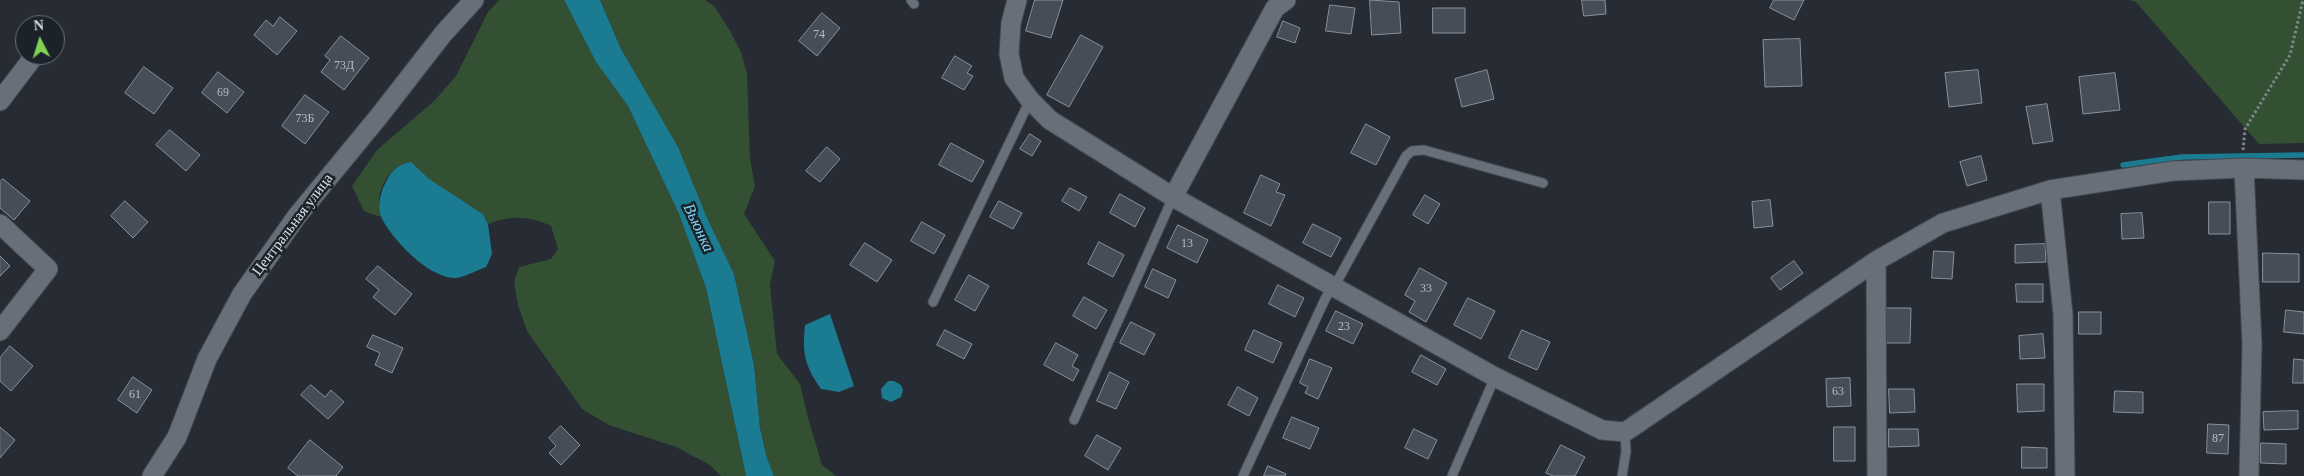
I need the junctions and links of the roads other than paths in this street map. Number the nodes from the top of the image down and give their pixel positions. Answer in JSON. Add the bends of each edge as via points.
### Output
{"nodes":[{"id":1,"x":474,"y":0,"type":"edge"},
{"id":2,"x":1017,"y":0,"type":"edge"},
{"id":3,"x":1286,"y":0,"type":"edge"},
{"id":4,"x":27,"y":65,"type":"edge"},
{"id":5,"x":1030,"y":100,"type":"junction"},
{"id":6,"x":0,"y":101,"type":"edge"},
{"id":7,"x":2244,"y":168,"type":"junction"},
{"id":8,"x":2304,"y":170,"type":"edge"},
{"id":9,"x":1543,"y":183,"type":"dead end"},
{"id":10,"x":2050,"y":190,"type":"junction"},
{"id":11,"x":1173,"y":197,"type":"junction"},
{"id":12,"x":0,"y":224,"type":"edge"},
{"id":13,"x":1876,"y":261,"type":"junction"},
{"id":14,"x":1334,"y":287,"type":"junction"},
{"id":15,"x":933,"y":302,"type":"dead end"},
{"id":16,"x":0,"y":331,"type":"edge"},
{"id":17,"x":1495,"y":377,"type":"junction"},
{"id":18,"x":1074,"y":420,"type":"dead end"},
{"id":19,"x":1625,"y":432,"type":"junction"},
{"id":20,"x":152,"y":476,"type":"edge"},
{"id":21,"x":1243,"y":476,"type":"edge"},
{"id":22,"x":1452,"y":476,"type":"edge"},
{"id":23,"x":1622,"y":476,"type":"edge"},
{"id":24,"x":1877,"y":476,"type":"edge"},
{"id":25,"x":2065,"y":476,"type":"edge"},
{"id":26,"x":2249,"y":476,"type":"edge"}],
"edges":[{"from":1,"to":20,"type":"street","name":"Центральная улица","via":[[297,216],[242,294],[207,359],[177,437]]},
{"from":2,"to":5,"type":"street","via":[[1009,54],[1014,78]]},
{"from":3,"to":11,"type":"street","via":[[1270,16]]},
{"from":4,"to":6,"type":"street"},
{"from":5,"to":11,"type":"street","via":[[1050,120]]},
{"from":5,"to":15,"type":"lane"},
{"from":7,"to":8,"type":"street"},
{"from":7,"to":10,"type":"street","via":[[2173,171]]},
{"from":7,"to":26,"type":"street","via":[[2252,344]]},
{"from":9,"to":14,"type":"lane","via":[[1424,150],[1412,151],[1406,156]]},
{"from":10,"to":13,"type":"street","via":[[1943,223]]},
{"from":10,"to":25,"type":"street","via":[[2063,314]]},
{"from":11,"to":14,"type":"street"},
{"from":11,"to":18,"type":"lane"},
{"from":12,"to":16,"type":"street","via":[[48,269]]},
{"from":13,"to":19,"type":"street"},
{"from":13,"to":24,"type":"street"},
{"from":14,"to":17,"type":"street"},
{"from":14,"to":21,"type":"lane","via":[[1326,297]]},
{"from":17,"to":19,"type":"street","via":[[1602,430]]},
{"from":17,"to":22,"type":"lane"},
{"from":19,"to":23,"type":"lane"}]}
